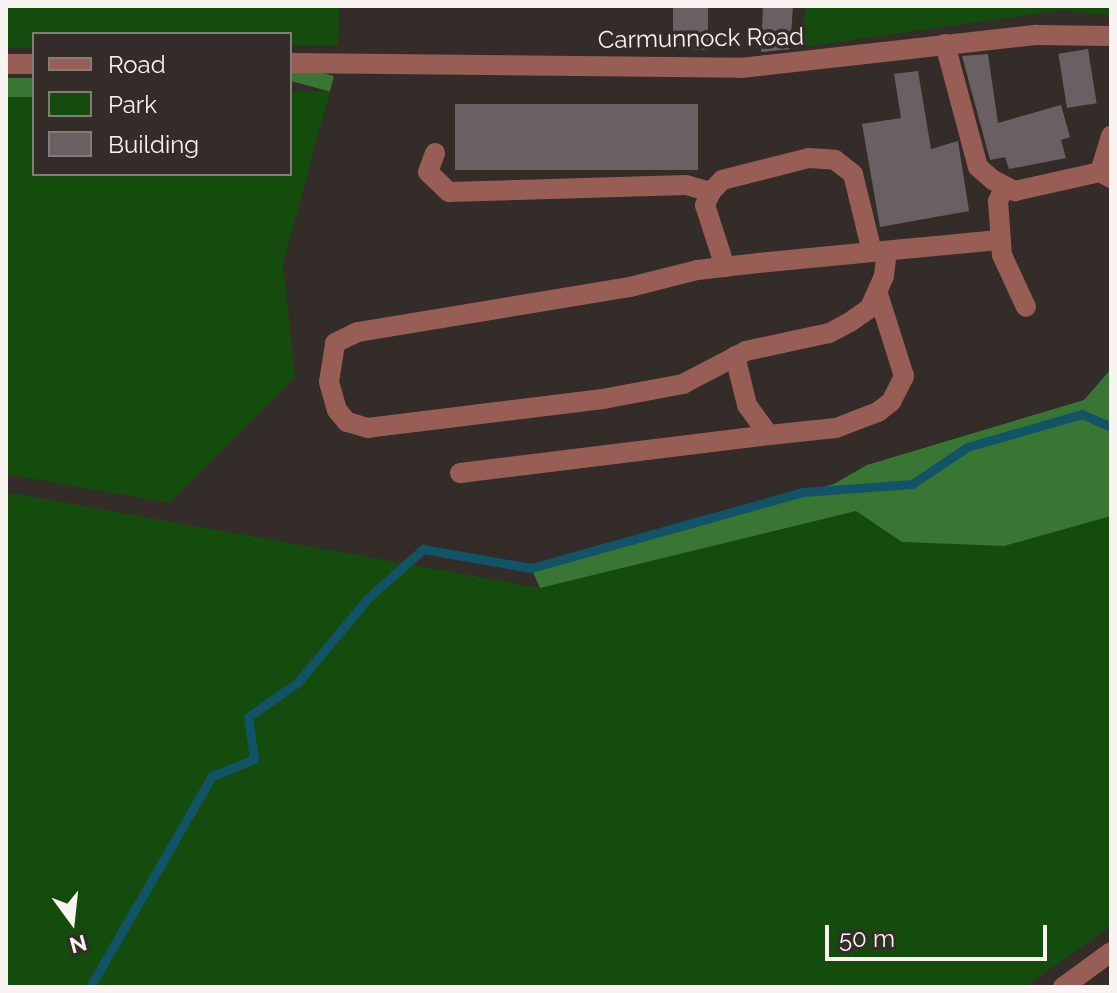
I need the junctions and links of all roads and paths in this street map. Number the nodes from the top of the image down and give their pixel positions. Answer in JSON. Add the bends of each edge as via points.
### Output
{"nodes":[{"id":1,"x":1111,"y":36,"type":"edge"},
{"id":2,"x":945,"y":44,"type":"junction"},
{"id":3,"x":292,"y":63,"type":"edge"},
{"id":4,"x":6,"y":64,"type":"edge"},
{"id":5,"x":32,"y":64,"type":"edge"},
{"id":6,"x":1111,"y":136,"type":"edge"},
{"id":7,"x":435,"y":153,"type":"dead end"},
{"id":8,"x":1106,"y":175,"type":"edge"},
{"id":9,"x":1005,"y":186,"type":"junction"},
{"id":10,"x":711,"y":192,"type":"junction"},
{"id":11,"x":999,"y":240,"type":"junction"},
{"id":12,"x":880,"y":251,"type":"junction"},
{"id":13,"x":725,"y":267,"type":"junction"},
{"id":14,"x":878,"y":294,"type":"junction"},
{"id":15,"x":1026,"y":307,"type":"dead end"},
{"id":16,"x":735,"y":356,"type":"junction"},
{"id":17,"x":769,"y":435,"type":"junction"},
{"id":18,"x":460,"y":473,"type":"dead end"},
{"id":19,"x":1111,"y":952,"type":"edge"},
{"id":20,"x":1063,"y":987,"type":"edge"}],
"edges":[{"from":1,"to":2,"type":"street","name":"Carmunnock Road","via":[[1037,35]]},
{"from":2,"to":3,"type":"street","name":"Carmunnock Road","via":[[741,68]]},
{"from":2,"to":9,"type":"street","via":[[978,167]]},
{"from":4,"to":5,"type":"street"},
{"from":6,"to":8,"type":"street"},
{"from":7,"to":10,"type":"street","via":[[428,172],[449,192],[673,185]]},
{"from":8,"to":9,"type":"street","via":[[1044,189],[1015,191]]},
{"from":9,"to":11,"type":"street","via":[[998,201]]},
{"from":10,"to":12,"type":"street","via":[[722,180],[781,163],[835,160],[853,174]]},
{"from":10,"to":13,"type":"street","via":[[705,205]]},
{"from":11,"to":12,"type":"street"},
{"from":11,"to":15,"type":"street","via":[[1006,271]]},
{"from":12,"to":13,"type":"street"},
{"from":12,"to":14,"type":"street"},
{"from":13,"to":16,"type":"street","via":[[347,336],[335,343],[329,382],[337,410],[347,422],[368,428],[683,384]]},
{"from":14,"to":16,"type":"street","via":[[870,308],[829,333]]},
{"from":14,"to":17,"type":"street","via":[[902,359],[904,376],[891,402],[836,428]]},
{"from":16,"to":17,"type":"street","via":[[747,405]]},
{"from":17,"to":18,"type":"street"},
{"from":19,"to":20,"type":"street"}]}
